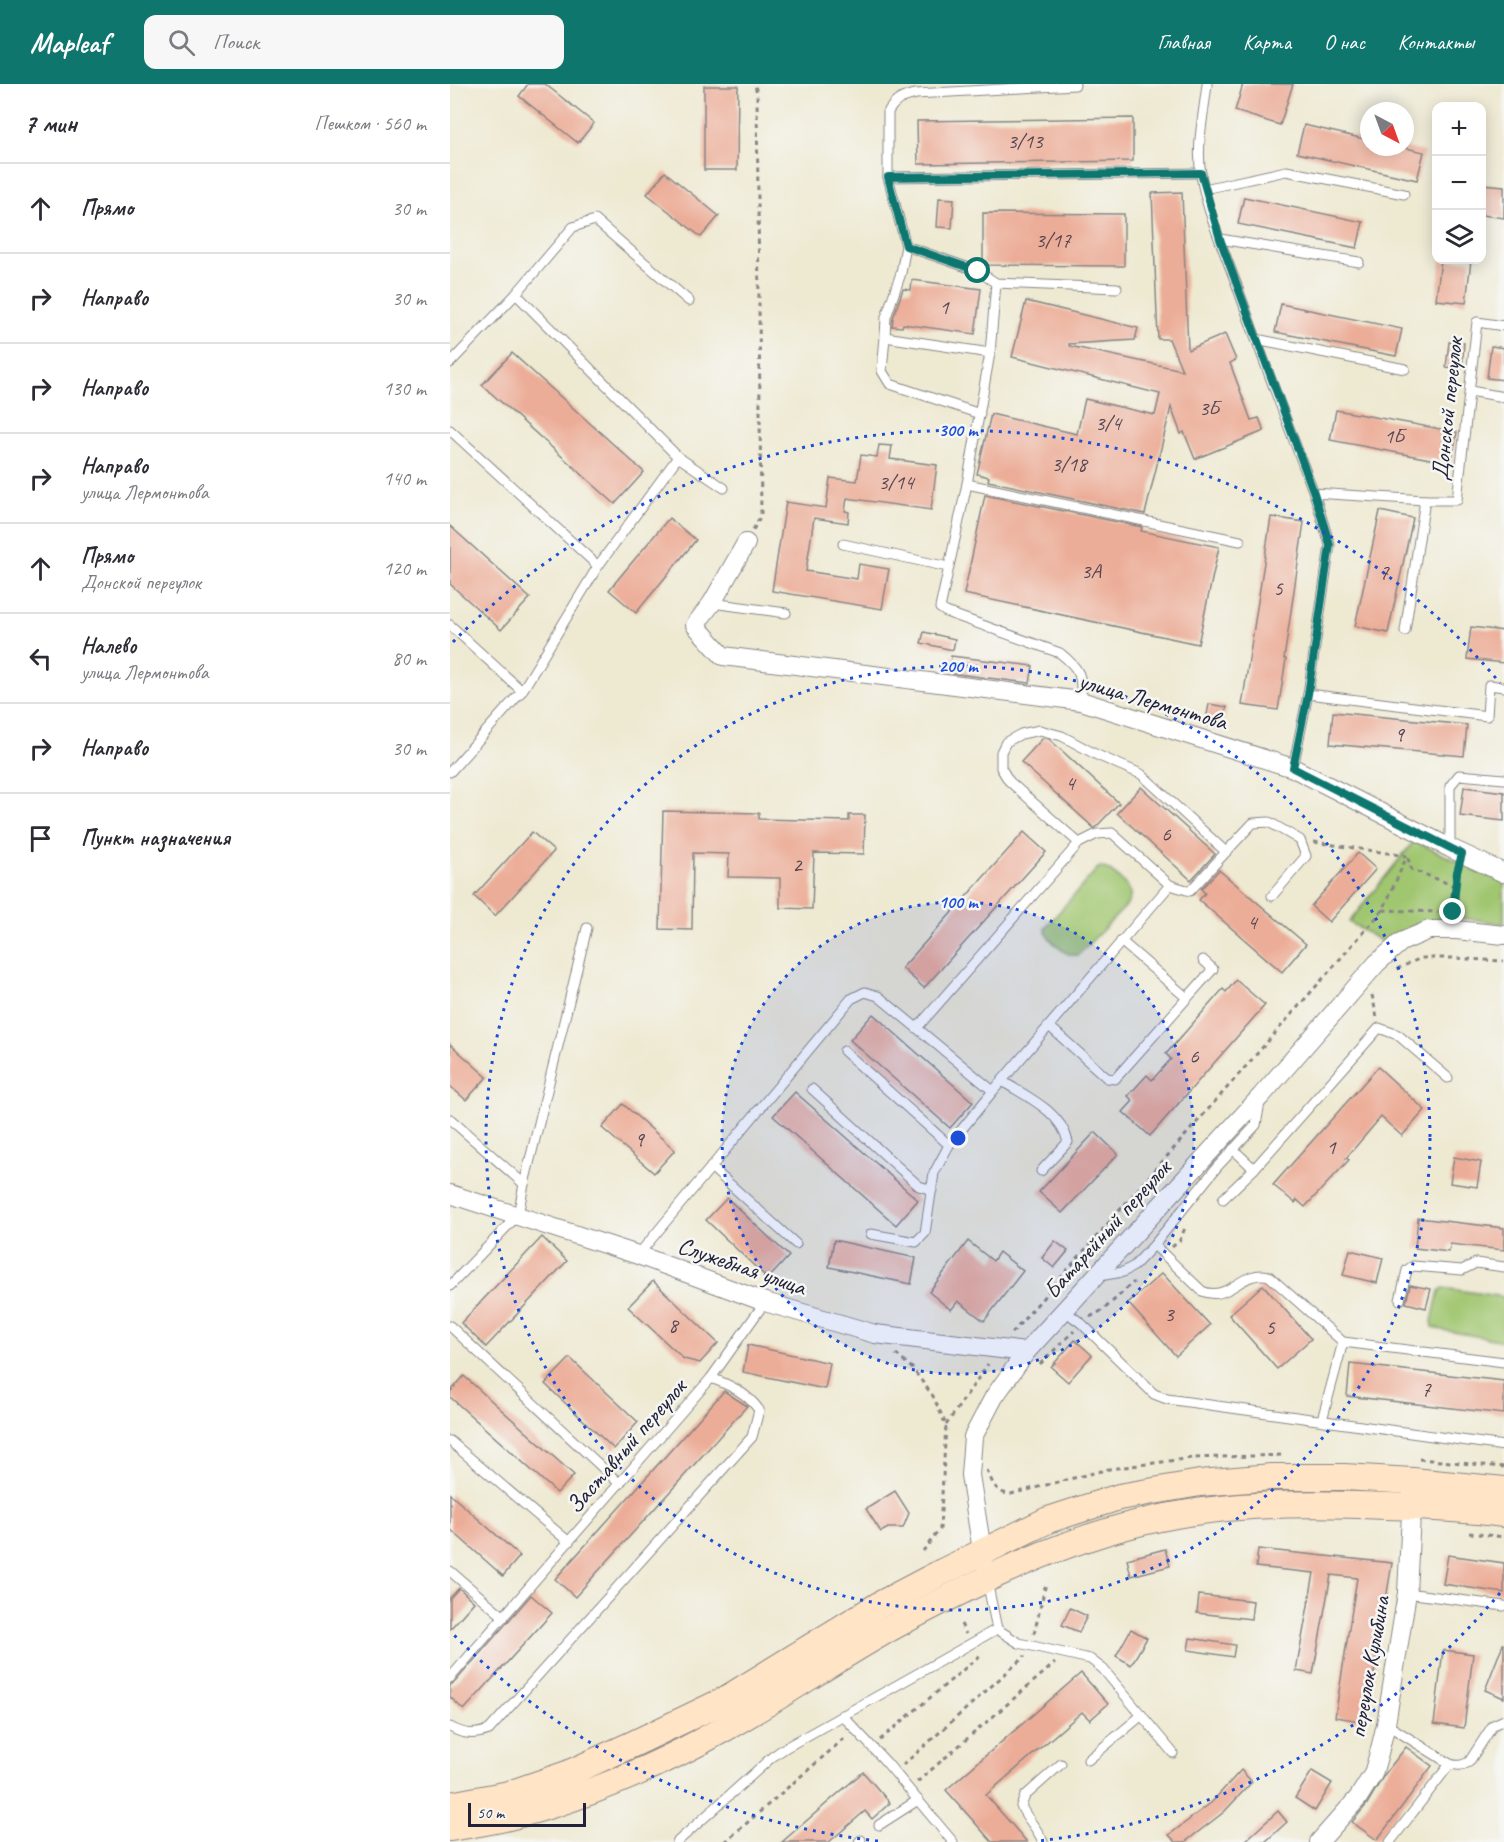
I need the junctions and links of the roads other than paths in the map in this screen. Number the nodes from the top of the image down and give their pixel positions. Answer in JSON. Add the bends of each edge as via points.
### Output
{"nodes":[{"id":1,"x":1208,"y":84,"type":"edge"},
{"id":2,"x":1075,"y":85,"type":"edge"},
{"id":3,"x":1201,"y":173,"type":"junction"},
{"id":4,"x":888,"y":177,"type":"junction"},
{"id":5,"x":1204,"y":189,"type":"junction"},
{"id":6,"x":1404,"y":194,"type":"dead end"},
{"id":7,"x":1220,"y":239,"type":"junction"},
{"id":8,"x":906,"y":246,"type":"junction"},
{"id":9,"x":1359,"y":262,"type":"dead end"},
{"id":10,"x":996,"y":284,"type":"junction"},
{"id":11,"x":1117,"y":288,"type":"dead end"},
{"id":12,"x":516,"y":294,"type":"junction"},
{"id":13,"x":689,"y":301,"type":"dead end"},
{"id":14,"x":1504,"y":326,"type":"edge"},
{"id":15,"x":885,"y":337,"type":"junction"},
{"id":16,"x":1256,"y":339,"type":"junction"},
{"id":17,"x":990,"y":353,"type":"junction"},
{"id":18,"x":450,"y":363,"type":"edge"},
{"id":19,"x":1405,"y":369,"type":"dead end"},
{"id":20,"x":1470,"y":391,"type":"junction"},
{"id":21,"x":1504,"y":397,"type":"edge"},
{"id":22,"x":980,"y":414,"type":"junction"},
{"id":23,"x":450,"y":430,"type":"edge"},
{"id":24,"x":678,"y":457,"type":"junction"},
{"id":25,"x":967,"y":484,"type":"junction"},
{"id":26,"x":724,"y":488,"type":"dead end"},
{"id":27,"x":1314,"y":493,"type":"junction"},
{"id":28,"x":1425,"y":500,"type":"junction"},
{"id":29,"x":1240,"y":541,"type":"dead end"},
{"id":30,"x":746,"y":543,"type":"road end"},
{"id":31,"x":843,"y":544,"type":"dead end"},
{"id":32,"x":598,"y":566,"type":"junction"},
{"id":33,"x":948,"y":567,"type":"junction"},
{"id":34,"x":712,"y":603,"type":"junction"},
{"id":35,"x":786,"y":613,"type":"dead end"},
{"id":36,"x":450,"y":625,"type":"edge"},
{"id":37,"x":1405,"y":631,"type":"dead end"},
{"id":38,"x":1504,"y":687,"type":"edge"},
{"id":39,"x":522,"y":691,"type":"junction"},
{"id":40,"x":1308,"y":694,"type":"junction"},
{"id":41,"x":1081,"y":701,"type":"junction"},
{"id":42,"x":1293,"y":768,"type":"junction"},
{"id":43,"x":450,"y":772,"type":"edge"},
{"id":44,"x":1504,"y":779,"type":"edge"},
{"id":45,"x":1078,"y":843,"type":"junction"},
{"id":46,"x":1456,"y":851,"type":"junction"},
{"id":47,"x":1226,"y":852,"type":"junction"},
{"id":48,"x":1504,"y":873,"type":"edge"},
{"id":49,"x":1170,"y":885,"type":"junction"},
{"id":50,"x":1272,"y":896,"type":"dead end"},
{"id":51,"x":587,"y":928,"type":"dead end"},
{"id":52,"x":1504,"y":935,"type":"edge"},
{"id":53,"x":1121,"y":941,"type":"junction"},
{"id":54,"x":1203,"y":960,"type":"dead end"},
{"id":55,"x":1187,"y":999,"type":"junction"},
{"id":56,"x":1049,"y":1026,"type":"junction"},
{"id":57,"x":917,"y":1028,"type":"junction"},
{"id":58,"x":844,"y":1051,"type":"dead end"},
{"id":59,"x":1448,"y":1078,"type":"dead end"},
{"id":60,"x":1002,"y":1081,"type":"junction"},
{"id":61,"x":812,"y":1089,"type":"dead end"},
{"id":62,"x":993,"y":1091,"type":"junction"},
{"id":63,"x":1261,"y":1096,"type":"junction"},
{"id":64,"x":450,"y":1119,"type":"edge"},
{"id":65,"x":949,"y":1145,"type":"junction"},
{"id":66,"x":1233,"y":1149,"type":"junction"},
{"id":67,"x":711,"y":1167,"type":"junction"},
{"id":68,"x":1254,"y":1169,"type":"junction"},
{"id":69,"x":1041,"y":1171,"type":"dead end"},
{"id":70,"x":524,"y":1184,"type":"junction"},
{"id":71,"x":932,"y":1190,"type":"junction"},
{"id":72,"x":450,"y":1194,"type":"edge"},
{"id":73,"x":1223,"y":1199,"type":"dead end"},
{"id":74,"x":518,"y":1215,"type":"junction"},
{"id":75,"x":871,"y":1234,"type":"dead end"},
{"id":76,"x":796,"y":1244,"type":"dead end"},
{"id":77,"x":1154,"y":1245,"type":"junction"},
{"id":78,"x":638,"y":1255,"type":"junction"},
{"id":79,"x":1504,"y":1267,"type":"edge"},
{"id":80,"x":1096,"y":1276,"type":"junction"},
{"id":81,"x":450,"y":1286,"type":"edge"},
{"id":82,"x":1400,"y":1300,"type":"dead end"},
{"id":83,"x":765,"y":1302,"type":"junction"},
{"id":84,"x":1065,"y":1311,"type":"junction"},
{"id":85,"x":450,"y":1326,"type":"edge"},
{"id":86,"x":1343,"y":1342,"type":"junction"},
{"id":87,"x":1026,"y":1352,"type":"junction"},
{"id":88,"x":1504,"y":1362,"type":"edge"},
{"id":89,"x":711,"y":1378,"type":"junction"},
{"id":90,"x":1322,"y":1420,"type":"junction"},
{"id":91,"x":450,"y":1441,"type":"edge"},
{"id":92,"x":1504,"y":1446,"type":"edge"},
{"id":93,"x":1414,"y":1470,"type":"junction"},
{"id":94,"x":620,"y":1484,"type":"junction"},
{"id":95,"x":1504,"y":1490,"type":"edge"},
{"id":96,"x":1412,"y":1507,"type":"junction"},
{"id":97,"x":1504,"y":1514,"type":"edge"},
{"id":98,"x":569,"y":1542,"type":"junction"},
{"id":99,"x":982,"y":1551,"type":"junction"},
{"id":100,"x":450,"y":1571,"type":"edge"},
{"id":101,"x":987,"y":1579,"type":"junction"},
{"id":102,"x":1407,"y":1593,"type":"junction"},
{"id":103,"x":1504,"y":1606,"type":"edge"},
{"id":104,"x":507,"y":1614,"type":"junction"},
{"id":105,"x":1001,"y":1631,"type":"junction"},
{"id":106,"x":450,"y":1678,"type":"edge"},
{"id":107,"x":842,"y":1715,"type":"junction"},
{"id":108,"x":1142,"y":1715,"type":"junction"},
{"id":109,"x":1504,"y":1720,"type":"edge"},
{"id":110,"x":1386,"y":1724,"type":"junction"},
{"id":111,"x":450,"y":1728,"type":"edge"},
{"id":112,"x":1173,"y":1754,"type":"dead end"},
{"id":113,"x":1088,"y":1760,"type":"dead end"},
{"id":114,"x":1060,"y":1764,"type":"dead end"},
{"id":115,"x":1450,"y":1764,"type":"junction"},
{"id":116,"x":918,"y":1800,"type":"junction"},
{"id":117,"x":450,"y":1805,"type":"edge"},
{"id":118,"x":879,"y":1825,"type":"dead end"},
{"id":119,"x":450,"y":1828,"type":"edge"},
{"id":120,"x":677,"y":1842,"type":"edge"},
{"id":121,"x":953,"y":1842,"type":"edge"},
{"id":122,"x":1043,"y":1842,"type":"edge"},
{"id":123,"x":1319,"y":1842,"type":"edge"},
{"id":124,"x":1390,"y":1842,"type":"edge"}],
"edges":[{"from":1,"to":3,"type":"lane"},
{"from":2,"to":4,"type":"lane","via":[[902,98],[888,112]]},
{"from":3,"to":4,"type":"lane"},
{"from":3,"to":5,"type":"lane"},
{"from":4,"to":8,"type":"lane"},
{"from":5,"to":6,"type":"lane","via":[[1286,171]]},
{"from":5,"to":7,"type":"lane"},
{"from":7,"to":9,"type":"lane"},
{"from":7,"to":16,"type":"lane"},
{"from":8,"to":10,"type":"lane","via":[[978,271]]},
{"from":8,"to":15,"type":"lane","via":[[886,317]]},
{"from":10,"to":11,"type":"lane"},
{"from":10,"to":17,"type":"lane"},
{"from":12,"to":13,"type":"lane","via":[[573,227],[595,220]]},
{"from":12,"to":18,"type":"lane"},
{"from":12,"to":24,"type":"lane"},
{"from":14,"to":20,"type":"lane","name":"Донской переулок","via":[[1477,322]]},
{"from":15,"to":17,"type":"lane"},
{"from":15,"to":22,"type":"lane","via":[[882,371],[890,384]]},
{"from":16,"to":19,"type":"lane"},
{"from":16,"to":27,"type":"lane"},
{"from":17,"to":22,"type":"lane"},
{"from":20,"to":21,"type":"lane"},
{"from":20,"to":28,"type":"lane","name":"Донской переулок","via":[[1457,500]]},
{"from":22,"to":25,"type":"lane"},
{"from":23,"to":32,"type":"lane"},
{"from":24,"to":26,"type":"lane"},
{"from":24,"to":32,"type":"lane"},
{"from":25,"to":29,"type":"lane"},
{"from":25,"to":33,"type":"lane"},
{"from":27,"to":28,"type":"lane","name":"Донской переулок"},
{"from":27,"to":40,"type":"lane","via":[[1330,545]]},
{"from":28,"to":37,"type":"lane"},
{"from":30,"to":34,"type":"street","name":"улица Лермонтова"},
{"from":31,"to":33,"type":"lane"},
{"from":32,"to":39,"type":"lane"},
{"from":33,"to":41,"type":"lane","via":[[940,604],[943,611],[1060,653],[1079,672]]},
{"from":34,"to":35,"type":"lane"},
{"from":34,"to":41,"type":"street","name":"улица Лермонтова","via":[[695,625],[723,656]]},
{"from":36,"to":39,"type":"lane"},
{"from":38,"to":40,"type":"lane","via":[[1489,685],[1487,716]]},
{"from":39,"to":43,"type":"lane"},
{"from":40,"to":42,"type":"lane"},
{"from":41,"to":42,"type":"street","name":"улица Лермонтова"},
{"from":42,"to":46,"type":"street","name":"улица Лермонтова"},
{"from":44,"to":46,"type":"lane","via":[[1459,775],[1450,786]]},
{"from":45,"to":47,"type":"lane","via":[[1010,781],[1001,768],[1006,742],[1040,730],[1062,736],[1141,774]]},
{"from":45,"to":49,"type":"lane","via":[[1097,834],[1112,833]]},
{"from":45,"to":57,"type":"lane"},
{"from":46,"to":48,"type":"street","name":"улица Лермонтова"},
{"from":47,"to":49,"type":"lane","via":[[1190,891]]},
{"from":47,"to":50,"type":"lane","via":[[1253,823],[1269,822],[1300,840],[1306,856]]},
{"from":49,"to":53,"type":"lane"},
{"from":51,"to":70,"type":"lane"},
{"from":52,"to":63,"type":"street","name":"Батарейный переулок","via":[[1429,930],[1401,942],[1377,963]]},
{"from":53,"to":55,"type":"lane"},
{"from":53,"to":56,"type":"lane"},
{"from":54,"to":55,"type":"lane","via":[[1213,969]]},
{"from":55,"to":56,"type":"lane","via":[[1115,1079],[1107,1078]]},
{"from":56,"to":60,"type":"lane"},
{"from":57,"to":62,"type":"lane"},
{"from":57,"to":67,"type":"lane","via":[[878,996],[865,992],[851,999]]},
{"from":58,"to":65,"type":"lane"},
{"from":59,"to":68,"type":"lane","via":[[1398,1035],[1379,1029]]},
{"from":60,"to":62,"type":"lane"},
{"from":60,"to":69,"type":"lane","via":[[1050,1112],[1065,1132],[1068,1142]]},
{"from":61,"to":71,"type":"lane","via":[[919,1186]]},
{"from":62,"to":65,"type":"lane"},
{"from":63,"to":66,"type":"lane","via":[[1256,1125]]},
{"from":63,"to":80,"type":"street","name":"Батарейный переулок"},
{"from":64,"to":70,"type":"lane"},
{"from":65,"to":71,"type":"lane","via":[[933,1173]]},
{"from":66,"to":68,"type":"lane"},
{"from":66,"to":77,"type":"lane"},
{"from":67,"to":76,"type":"lane"},
{"from":67,"to":78,"type":"lane"},
{"from":68,"to":73,"type":"lane"},
{"from":70,"to":74,"type":"lane"},
{"from":71,"to":75,"type":"lane","via":[[925,1233],[916,1242]]},
{"from":72,"to":74,"type":"street","name":"Служебная улица"},
{"from":74,"to":78,"type":"street","name":"Служебная улица"},
{"from":74,"to":81,"type":"lane"},
{"from":77,"to":80,"type":"lane","via":[[1123,1272]]},
{"from":77,"to":86,"type":"lane","via":[[1202,1291],[1210,1294],[1220,1294],[1254,1275],[1269,1276]]},
{"from":78,"to":83,"type":"street","name":"Служебная улица"},
{"from":79,"to":82,"type":"lane","via":[[1476,1263],[1462,1270],[1413,1266],[1407,1270]]},
{"from":80,"to":84,"type":"street","name":"Батарейный переулок"},
{"from":83,"to":87,"type":"street","name":"Служебная улица","via":[[875,1334]]},
{"from":83,"to":89,"type":"lane","name":"Заставный переулок"},
{"from":84,"to":87,"type":"street","name":"Батарейный переулок"},
{"from":84,"to":90,"type":"lane","via":[[1155,1394],[1167,1399]]},
{"from":85,"to":94,"type":"lane"},
{"from":86,"to":88,"type":"lane"},
{"from":86,"to":90,"type":"lane"},
{"from":87,"to":99,"type":"street","name":"Батарейный переулок","via":[[994,1397],[974,1437],[970,1474]]},
{"from":89,"to":94,"type":"lane","name":"Заставный переулок"},
{"from":89,"to":111,"type":"lane","via":[[730,1385],[752,1400],[759,1410],[752,1437],[489,1730],[477,1734]]},
{"from":90,"to":92,"type":"lane"},
{"from":91,"to":98,"type":"lane"},
{"from":93,"to":95,"type":"main road"},
{"from":93,"to":96,"type":"street","name":"переулок Кулибина"},
{"from":93,"to":99,"type":"main road","via":[[1200,1483],[1109,1500],[1048,1520]]},
{"from":94,"to":98,"type":"lane","name":"Заставный переулок"},
{"from":96,"to":97,"type":"main road"},
{"from":96,"to":101,"type":"main road","via":[[1275,1504],[1204,1510],[1129,1525],[1060,1547]]},
{"from":96,"to":102,"type":"street","name":"переулок Кулибина"},
{"from":98,"to":104,"type":"lane","name":"Заставный переулок"},
{"from":99,"to":101,"type":"street","name":"Батарейный переулок"},
{"from":99,"to":117,"type":"main road","via":[[879,1605],[723,1701],[567,1774],[509,1794]]},
{"from":100,"to":104,"type":"lane"},
{"from":101,"to":105,"type":"lane","name":"Батарейный переулок"},
{"from":101,"to":119,"type":"main road","via":[[892,1628],[719,1731],[647,1768],[587,1794],[514,1816]]},
{"from":102,"to":103,"type":"lane"},
{"from":102,"to":110,"type":"street","name":"переулок Кулибина"},
{"from":104,"to":106,"type":"lane","name":"Заставный переулок"},
{"from":105,"to":107,"type":"lane"},
{"from":105,"to":108,"type":"lane","via":[[1019,1642],[1090,1659]]},
{"from":107,"to":116,"type":"lane"},
{"from":107,"to":120,"type":"lane","via":[[772,1757]]},
{"from":108,"to":112,"type":"lane"},
{"from":108,"to":113,"type":"lane"},
{"from":109,"to":115,"type":"lane","via":[[1493,1725],[1469,1762]]},
{"from":110,"to":115,"type":"lane"},
{"from":110,"to":123,"type":"street","name":"переулок Кулибина","via":[[1373,1774],[1358,1798]]},
{"from":114,"to":122,"type":"lane","via":[[1025,1796],[1021,1806]]},
{"from":115,"to":124,"type":"lane"},
{"from":116,"to":118,"type":"lane"},
{"from":116,"to":121,"type":"lane"}]}
